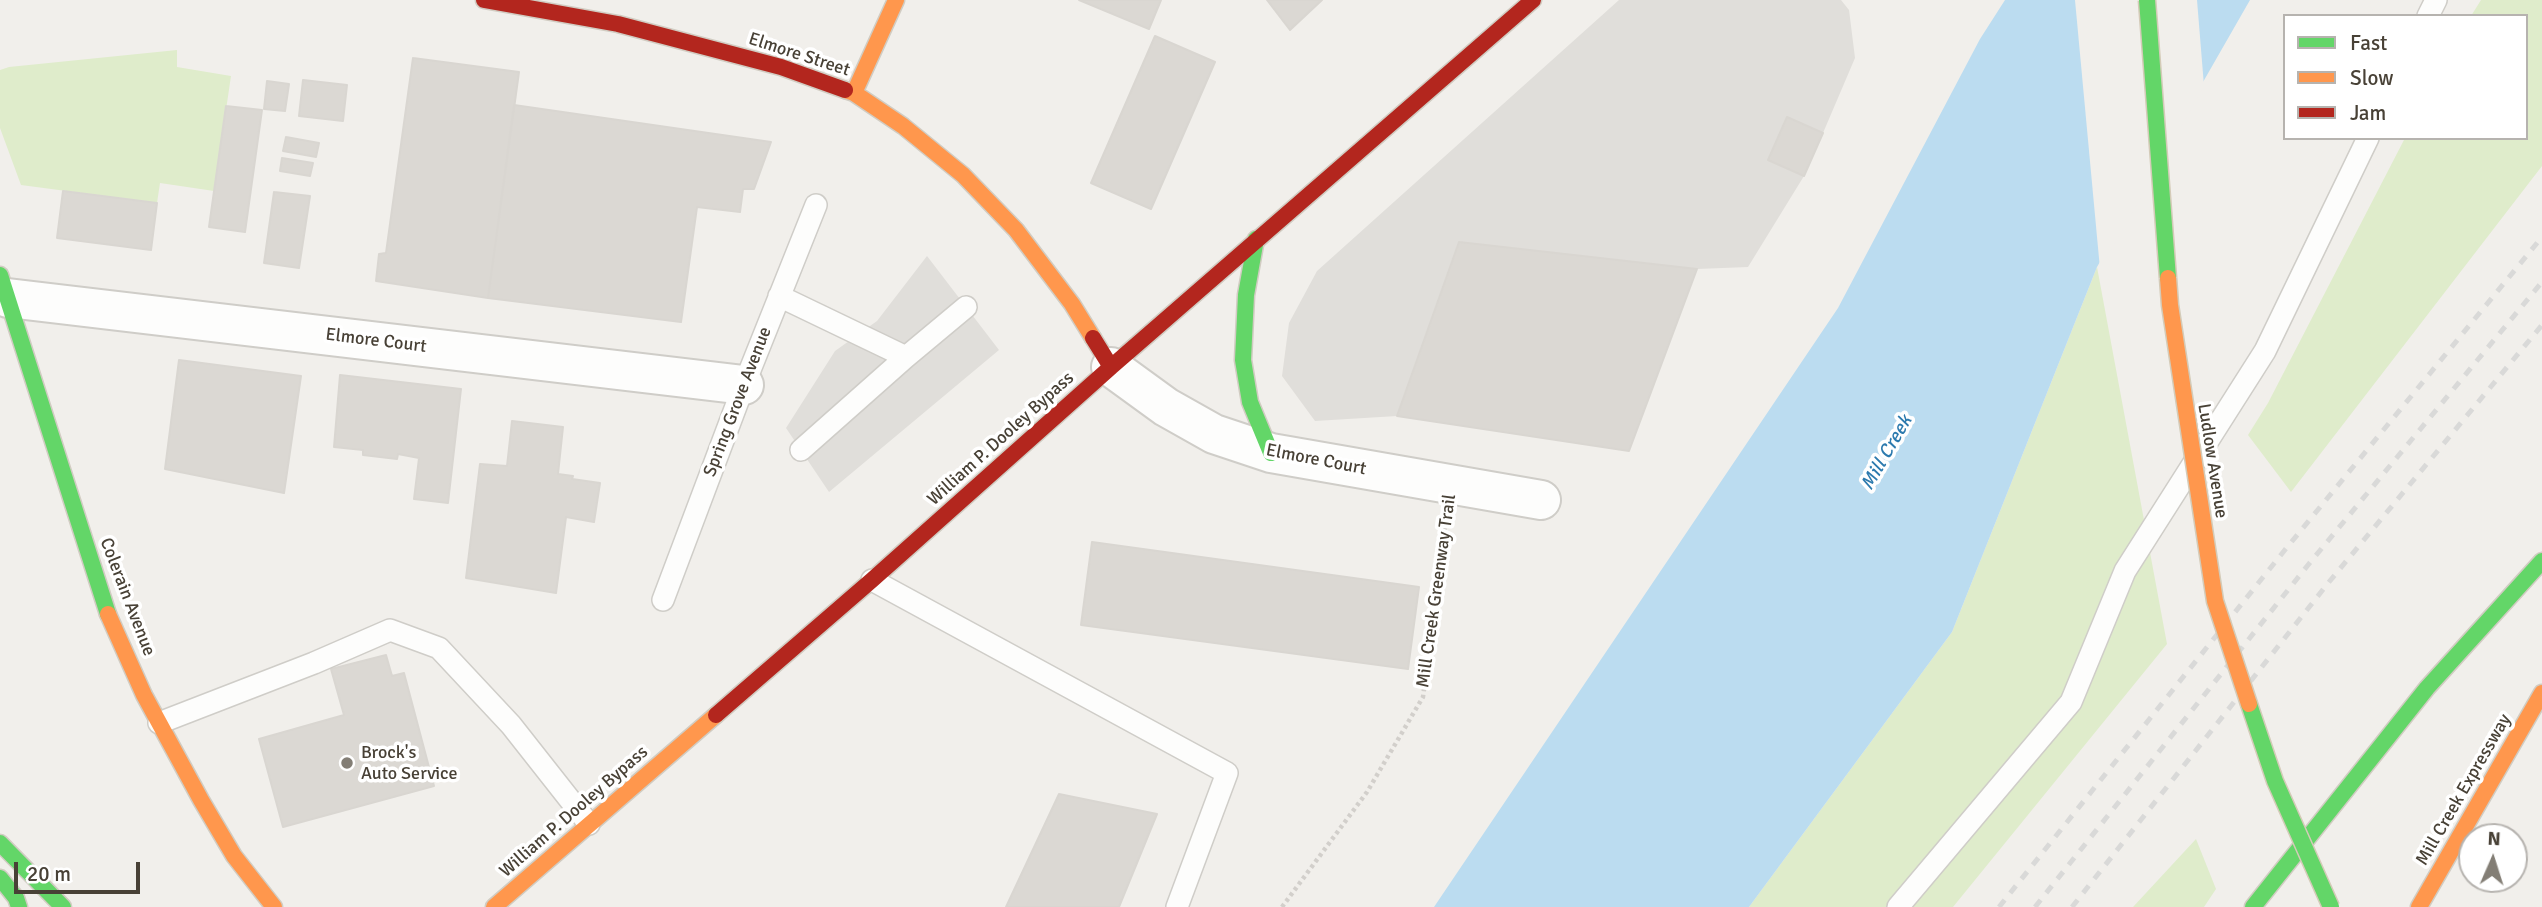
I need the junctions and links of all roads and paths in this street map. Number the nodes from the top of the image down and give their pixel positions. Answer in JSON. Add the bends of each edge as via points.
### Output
{"nodes":[{"id":1,"x":484,"y":0,"type":"edge"},
{"id":2,"x":896,"y":0,"type":"edge"},
{"id":3,"x":1533,"y":0,"type":"edge"},
{"id":4,"x":2147,"y":0,"type":"edge"},
{"id":5,"x":854,"y":93,"type":"junction"},
{"id":6,"x":2367,"y":140,"type":"edge"},
{"id":7,"x":816,"y":205,"type":"dead end"},
{"id":8,"x":1256,"y":239,"type":"junction"},
{"id":9,"x":4,"y":286,"type":"edge"},
{"id":10,"x":779,"y":296,"type":"junction"},
{"id":11,"x":966,"y":307,"type":"dead end"},
{"id":12,"x":906,"y":357,"type":"junction"},
{"id":13,"x":1111,"y":367,"type":"junction"},
{"id":14,"x":744,"y":384,"type":"junction"},
{"id":15,"x":801,"y":450,"type":"dead end"},
{"id":16,"x":1271,"y":453,"type":"junction"},
{"id":17,"x":1451,"y":485,"type":"junction"},
{"id":18,"x":1541,"y":500,"type":"dead end"},
{"id":19,"x":2542,"y":561,"type":"edge"},
{"id":20,"x":872,"y":580,"type":"junction"},
{"id":21,"x":663,"y":600,"type":"dead end"},
{"id":22,"x":2542,"y":693,"type":"edge"},
{"id":23,"x":159,"y":723,"type":"junction"},
{"id":24,"x":589,"y":824,"type":"junction"},
{"id":25,"x":0,"y":843,"type":"edge"},
{"id":26,"x":0,"y":878,"type":"edge"},
{"id":27,"x":19,"y":907,"type":"edge"},
{"id":28,"x":63,"y":907,"type":"edge"},
{"id":29,"x":274,"y":907,"type":"edge"},
{"id":30,"x":494,"y":907,"type":"edge"},
{"id":31,"x":1177,"y":907,"type":"edge"},
{"id":32,"x":1282,"y":907,"type":"edge"},
{"id":33,"x":1898,"y":907,"type":"edge"},
{"id":34,"x":2253,"y":907,"type":"edge"},
{"id":35,"x":2331,"y":907,"type":"edge"},
{"id":36,"x":2419,"y":907,"type":"edge"}],
"edges":[{"from":1,"to":5,"type":"main road","name":"Elmore Street","via":[[618,24],[780,67]]},
{"from":2,"to":5,"type":"main road"},
{"from":3,"to":8,"type":"main road","name":"William P. Dooley Bypass"},
{"from":4,"to":35,"type":"main road","name":"Ludlow Avenue","bridge":true,"via":[[2170,305],[2215,601],[2275,781]]},
{"from":5,"to":13,"type":"main road","name":"Elmore Street","via":[[963,175],[1016,230],[1072,304]]},
{"from":6,"to":33,"type":"lane","via":[[2265,351],[2125,571],[2071,702]]},
{"from":7,"to":10,"type":"lane","name":"Spring Grove Avenue"},
{"from":8,"to":13,"type":"main road","name":"William P. Dooley Bypass"},
{"from":8,"to":16,"type":"main road","via":[[1246,295],[1243,360],[1250,402]]},
{"from":9,"to":14,"type":"street","name":"Elmore Court"},
{"from":9,"to":23,"type":"main road","name":"Colerain Avenue","via":[[104,604]]},
{"from":10,"to":12,"type":"lane"},
{"from":10,"to":14,"type":"lane","name":"Spring Grove Avenue"},
{"from":11,"to":12,"type":"lane"},
{"from":12,"to":15,"type":"lane"},
{"from":13,"to":16,"type":"street","name":"Elmore Court","via":[[1166,407],[1214,434]]},
{"from":13,"to":20,"type":"main road","name":"William P. Dooley Bypass"},
{"from":14,"to":21,"type":"lane","name":"Spring Grove Avenue"},
{"from":16,"to":17,"type":"street","name":"Elmore Court"},
{"from":17,"to":18,"type":"street","name":"Elmore Court"},
{"from":17,"to":32,"type":"path","name":"Mill Creek Greenway Trail","via":[[1423,697],[1367,792]]},
{"from":19,"to":34,"type":"main road","via":[[2427,688]]},
{"from":20,"to":24,"type":"main road","name":"William P. Dooley Bypass"},
{"from":20,"to":31,"type":"lane","via":[[1227,774]]},
{"from":22,"to":36,"type":"main road","name":"Mill Creek Expressway"},
{"from":23,"to":24,"type":"lane","via":[[390,630],[439,648],[511,726]]},
{"from":23,"to":29,"type":"main road","name":"Colerain Avenue","via":[[234,856]]},
{"from":24,"to":30,"type":"main road","name":"William P. Dooley Bypass"},
{"from":25,"to":28,"type":"main road"},
{"from":26,"to":27,"type":"main road"}]}
